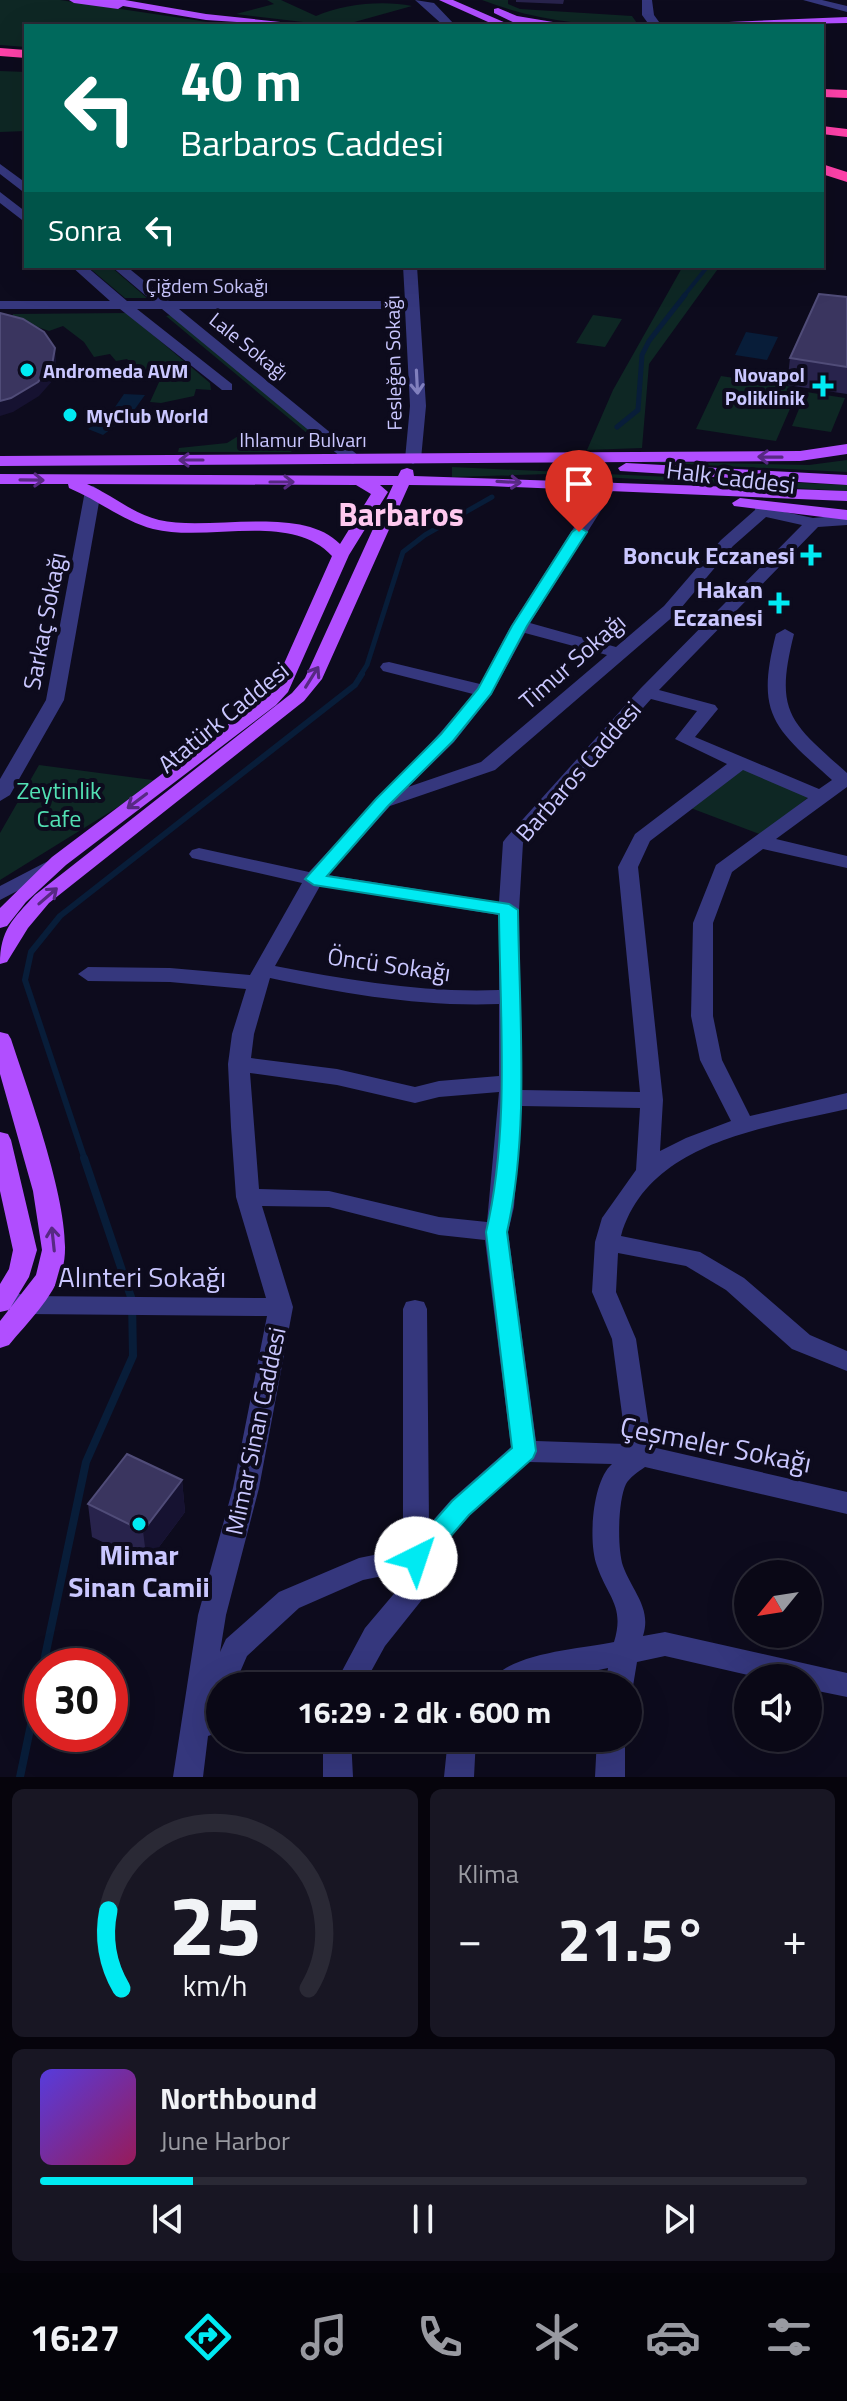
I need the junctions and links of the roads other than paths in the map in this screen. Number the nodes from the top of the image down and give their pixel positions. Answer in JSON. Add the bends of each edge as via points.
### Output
{"nodes":[{"id":1,"x":74,"y":0,"type":"edge"},
{"id":2,"x":105,"y":0,"type":"edge"},
{"id":3,"x":420,"y":0,"type":"edge"},
{"id":4,"x":444,"y":0,"type":"edge"},
{"id":5,"x":471,"y":0,"type":"edge"},
{"id":6,"x":647,"y":0,"type":"edge"},
{"id":7,"x":808,"y":0,"type":"edge"},
{"id":8,"x":459,"y":6,"type":"junction"},
{"id":9,"x":847,"y":9,"type":"edge"},
{"id":10,"x":847,"y":20,"type":"edge"},
{"id":11,"x":508,"y":21,"type":"edge"},
{"id":12,"x":240,"y":24,"type":"edge"},
{"id":13,"x":271,"y":24,"type":"edge"},
{"id":14,"x":448,"y":24,"type":"edge"},
{"id":15,"x":475,"y":24,"type":"edge"},
{"id":16,"x":546,"y":24,"type":"edge"},
{"id":17,"x":655,"y":24,"type":"edge"},
{"id":18,"x":752,"y":24,"type":"edge"},
{"id":19,"x":824,"y":27,"type":"edge"},
{"id":20,"x":847,"y":27,"type":"edge"},
{"id":21,"x":0,"y":52,"type":"edge"},
{"id":22,"x":24,"y":54,"type":"edge"},
{"id":23,"x":0,"y":62,"type":"edge"},
{"id":24,"x":24,"y":63,"type":"edge"},
{"id":25,"x":824,"y":93,"type":"edge"},
{"id":26,"x":847,"y":93,"type":"edge"},
{"id":27,"x":824,"y":118,"type":"edge"},
{"id":28,"x":847,"y":121,"type":"edge"},
{"id":29,"x":824,"y":130,"type":"edge"},
{"id":30,"x":847,"y":133,"type":"edge"},
{"id":31,"x":824,"y":155,"type":"edge"},
{"id":32,"x":847,"y":160,"type":"edge"},
{"id":33,"x":0,"y":168,"type":"edge"},
{"id":34,"x":824,"y":170,"type":"edge"},
{"id":35,"x":847,"y":177,"type":"edge"},
{"id":36,"x":13,"y":179,"type":"edge"},
{"id":37,"x":0,"y":196,"type":"edge"},
{"id":38,"x":24,"y":217,"type":"edge"},
{"id":39,"x":80,"y":268,"type":"edge"},
{"id":40,"x":120,"y":268,"type":"edge"},
{"id":41,"x":410,"y":268,"type":"edge"},
{"id":42,"x":0,"y":305,"type":"edge"},
{"id":43,"x":123,"y":305,"type":"junction"},
{"id":44,"x":166,"y":305,"type":"junction"},
{"id":45,"x":413,"y":305,"type":"junction"},
{"id":46,"x":227,"y":387,"type":"dead end"},
{"id":47,"x":847,"y":449,"type":"edge"},
{"id":48,"x":353,"y":459,"type":"junction"},
{"id":49,"x":413,"y":459,"type":"junction"},
{"id":50,"x":558,"y":459,"type":"junction"},
{"id":51,"x":0,"y":461,"type":"edge"},
{"id":52,"x":0,"y":479,"type":"edge"},
{"id":53,"x":847,"y":480,"type":"edge"},
{"id":54,"x":64,"y":481,"type":"junction"},
{"id":55,"x":403,"y":481,"type":"junction"},
{"id":56,"x":470,"y":481,"type":"junction"},
{"id":57,"x":362,"y":482,"type":"junction"},
{"id":58,"x":609,"y":485,"type":"junction"},
{"id":59,"x":93,"y":491,"type":"junction"},
{"id":60,"x":847,"y":496,"type":"edge"},
{"id":61,"x":385,"y":501,"type":"junction"},
{"id":62,"x":763,"y":509,"type":"junction"},
{"id":63,"x":847,"y":518,"type":"edge"},
{"id":64,"x":813,"y":523,"type":"junction"},
{"id":65,"x":341,"y":555,"type":"junction"},
{"id":66,"x":520,"y":626,"type":"junction"},
{"id":67,"x":785,"y":634,"type":"dead end"},
{"id":68,"x":618,"y":653,"type":"junction"},
{"id":69,"x":389,"y":667,"type":"dead end"},
{"id":70,"x":485,"y":691,"type":"junction"},
{"id":71,"x":647,"y":692,"type":"junction"},
{"id":72,"x":742,"y":762,"type":"junction"},
{"id":73,"x":845,"y":780,"type":"edge"},
{"id":74,"x":0,"y":795,"type":"edge"},
{"id":75,"x":822,"y":797,"type":"junction"},
{"id":76,"x":382,"y":803,"type":"junction"},
{"id":77,"x":761,"y":842,"type":"junction"},
{"id":78,"x":199,"y":854,"type":"dead end"},
{"id":79,"x":59,"y":861,"type":"junction"},
{"id":80,"x":847,"y":862,"type":"edge"},
{"id":81,"x":314,"y":879,"type":"junction"},
{"id":82,"x":0,"y":894,"type":"edge"},
{"id":83,"x":509,"y":910,"type":"junction"},
{"id":84,"x":4,"y":932,"type":"edge"},
{"id":85,"x":0,"y":957,"type":"edge"},
{"id":86,"x":88,"y":974,"type":"dead end"},
{"id":87,"x":260,"y":977,"type":"junction"},
{"id":88,"x":511,"y":997,"type":"junction"},
{"id":89,"x":0,"y":1039,"type":"edge"},
{"id":90,"x":239,"y":1064,"type":"junction"},
{"id":91,"x":510,"y":1091,"type":"junction"},
{"id":92,"x":652,"y":1100,"type":"junction"},
{"id":93,"x":847,"y":1101,"type":"edge"},
{"id":94,"x":743,"y":1123,"type":"junction"},
{"id":95,"x":0,"y":1140,"type":"edge"},
{"id":96,"x":647,"y":1171,"type":"junction"},
{"id":97,"x":248,"y":1197,"type":"junction"},
{"id":98,"x":496,"y":1232,"type":"junction"},
{"id":99,"x":607,"y":1242,"type":"junction"},
{"id":100,"x":10,"y":1302,"type":"edge"},
{"id":101,"x":281,"y":1307,"type":"junction"},
{"id":102,"x":415,"y":1309,"type":"dead end"},
{"id":103,"x":0,"y":1338,"type":"edge"},
{"id":104,"x":847,"y":1361,"type":"edge"},
{"id":105,"x":524,"y":1451,"type":"junction"},
{"id":106,"x":640,"y":1455,"type":"junction"},
{"id":107,"x":847,"y":1503,"type":"edge"},
{"id":108,"x":416,"y":1558,"type":"junction"},
{"id":109,"x":625,"y":1650,"type":"junction"},
{"id":110,"x":356,"y":1672,"type":"edge"},
{"id":111,"x":524,"y":1672,"type":"edge"},
{"id":112,"x":621,"y":1672,"type":"edge"},
{"id":113,"x":847,"y":1685,"type":"edge"},
{"id":114,"x":337,"y":1752,"type":"edge"},
{"id":115,"x":461,"y":1752,"type":"edge"},
{"id":116,"x":611,"y":1752,"type":"edge"},
{"id":117,"x":190,"y":1764,"type":"edge"},
{"id":118,"x":338,"y":1777,"type":"edge"},
{"id":119,"x":459,"y":1777,"type":"edge"},
{"id":120,"x":610,"y":1777,"type":"edge"}],
"edges":[{"from":1,"to":12,"type":"main road"},
{"from":2,"to":13,"type":"main road"},
{"from":3,"to":14,"type":"street"},
{"from":4,"to":8,"type":"main road"},
{"from":5,"to":11,"type":"main road"},
{"from":6,"to":17,"type":"street"},
{"from":7,"to":9,"type":"street"},
{"from":8,"to":11,"type":"main road"},
{"from":8,"to":15,"type":"main road"},
{"from":10,"to":18,"type":"main road"},
{"from":11,"to":16,"type":"main road"},
{"from":19,"to":20,"type":"main road"},
{"from":21,"to":22,"type":"highway"},
{"from":23,"to":24,"type":"highway"},
{"from":25,"to":26,"type":"highway"},
{"from":27,"to":28,"type":"highway"},
{"from":29,"to":30,"type":"highway"},
{"from":31,"to":32,"type":"highway"},
{"from":33,"to":36,"type":"street"},
{"from":34,"to":35,"type":"highway"},
{"from":37,"to":38,"type":"street"},
{"from":39,"to":43,"type":"street","name":"Lale Sokağı"},
{"from":40,"to":44,"type":"street","name":"Lale Sokağı"},
{"from":41,"to":45,"type":"street","name":"Fesleğen Sokağı"},
{"from":42,"to":43,"type":"street","name":"Çiğdem Sokağı"},
{"from":43,"to":44,"type":"street","name":"Çiğdem Sokağı"},
{"from":43,"to":46,"type":"street","name":"Lale Sokağı"},
{"from":44,"to":45,"type":"street","name":"Çiğdem Sokağı"},
{"from":44,"to":48,"type":"street","name":"Lale Sokağı"},
{"from":45,"to":49,"type":"street","name":"Fesleğen Sokağı","one_way":true,"via":[[418,406]]},
{"from":47,"to":50,"type":"main road","name":"Ihlamur Bulvarı","one_way":true,"via":[[800,456]]},
{"from":48,"to":49,"type":"main road","name":"Ihlamur Bulvarı"},
{"from":48,"to":51,"type":"main road","name":"Ihlamur Bulvarı","one_way":true},
{"from":49,"to":50,"type":"main road","name":"Ihlamur Bulvarı"},
{"from":49,"to":55,"type":"main road","name":"Atatürk Caddesi"},
{"from":50,"to":53,"type":"main road","name":"Ihlamur Bulvarı"},
{"from":52,"to":54,"type":"main road","name":"Ihlamur Bulvarı","one_way":true},
{"from":54,"to":57,"type":"main road","name":"Ihlamur Bulvarı","one_way":true},
{"from":54,"to":59,"type":"main road"},
{"from":55,"to":56,"type":"main road"},
{"from":55,"to":57,"type":"main road","name":"Ihlamur Bulvarı"},
{"from":55,"to":61,"type":"main road","name":"Atatürk Caddesi"},
{"from":56,"to":58,"type":"main road","one_way":true},
{"from":56,"to":61,"type":"main road"},
{"from":57,"to":61,"type":"main road"},
{"from":58,"to":60,"type":"main road"},
{"from":58,"to":62,"type":"main road","name":"Halk Caddesi"},
{"from":58,"to":66,"type":"street","name":"Mimar Sinan Caddesi"},
{"from":59,"to":65,"type":"main road","via":[[157,525],[279,528],[314,534],[331,542]]},
{"from":59,"to":74,"type":"street","name":"Sarkaç Sokağı","via":[[55,700]]},
{"from":61,"to":65,"type":"main road","name":"Atatürk Caddesi"},
{"from":84,"to":61,"type":"main road","name":"Atatürk Caddesi","one_way":true,"via":[[298,697],[313,679]]},
{"from":62,"to":63,"type":"main road","name":"Halk Caddesi"},
{"from":62,"to":64,"type":"street"},
{"from":62,"to":68,"type":"street","name":"Timur Sokağı","via":[[670,610]]},
{"from":63,"to":64,"type":"street"},
{"from":64,"to":71,"type":"street","name":"Barbaros Caddesi"},
{"from":65,"to":79,"type":"main road","name":"Atatürk Caddesi","one_way":true,"via":[[292,670],[270,701]]},
{"from":66,"to":68,"type":"street"},
{"from":66,"to":70,"type":"street","name":"Mimar Sinan Caddesi"},
{"from":67,"to":73,"type":"street","via":[[772,687],[785,726]]},
{"from":68,"to":76,"type":"street","name":"Timur Sokağı","via":[[488,766]]},
{"from":69,"to":70,"type":"street"},
{"from":70,"to":76,"type":"street","name":"Mimar Sinan Caddesi"},
{"from":71,"to":72,"type":"street","via":[[709,709],[684,739]]},
{"from":71,"to":83,"type":"street","name":"Barbaros Caddesi","via":[[513,842]]},
{"from":72,"to":75,"type":"street"},
{"from":72,"to":92,"type":"street","via":[[656,824],[642,838],[628,867]]},
{"from":73,"to":75,"type":"street"},
{"from":75,"to":77,"type":"street"},
{"from":76,"to":81,"type":"street","name":"Mimar Sinan Caddesi"},
{"from":77,"to":80,"type":"street"},
{"from":77,"to":94,"type":"street","via":[[723,869],[703,923],[702,1016],[711,1060]]},
{"from":78,"to":81,"type":"street"},
{"from":79,"to":82,"type":"street"},
{"from":79,"to":84,"type":"main road","name":"Atatürk Caddesi","via":[[19,898]]},
{"from":81,"to":83,"type":"street"},
{"from":81,"to":87,"type":"street","name":"Mimar Sinan Caddesi"},
{"from":83,"to":88,"type":"street","name":"Barbaros Caddesi"},
{"from":84,"to":85,"type":"main road","name":"Atatürk Caddesi"},
{"from":86,"to":87,"type":"street","name":"Öncü Sokağı"},
{"from":87,"to":88,"type":"street","name":"Öncü Sokağı","via":[[457,1000]]},
{"from":87,"to":90,"type":"street","name":"Mimar Sinan Caddesi"},
{"from":88,"to":91,"type":"street","name":"Barbaros Caddesi"},
{"from":100,"to":89,"type":"main road","one_way":true,"via":[[51,1268],[55,1242]]},
{"from":90,"to":91,"type":"street","via":[[337,1077],[415,1095],[439,1089]]},
{"from":90,"to":97,"type":"street","name":"Mimar Sinan Caddesi"},
{"from":91,"to":92,"type":"street"},
{"from":91,"to":98,"type":"street","name":"Barbaros Caddesi"},
{"from":92,"to":96,"type":"street"},
{"from":93,"to":94,"type":"street"},
{"from":94,"to":96,"type":"street","via":[[692,1143]]},
{"from":95,"to":100,"type":"main road","via":[[25,1250]]},
{"from":96,"to":99,"type":"street","via":[[614,1218]]},
{"from":97,"to":98,"type":"street","via":[[329,1199],[439,1226]]},
{"from":97,"to":101,"type":"street","name":"Mimar Sinan Caddesi"},
{"from":98,"to":105,"type":"street","name":"Barbaros Caddesi"},
{"from":99,"to":104,"type":"street","via":[[692,1258],[735,1284],[801,1342]]},
{"from":99,"to":106,"type":"street","via":[[604,1292],[624,1339]]},
{"from":100,"to":101,"type":"street","name":"Alınteri Sokağı"},
{"from":100,"to":103,"type":"main road"},
{"from":101,"to":117,"type":"street","name":"Mimar Sinan Caddesi","via":[[246,1488],[212,1615]]},
{"from":102,"to":108,"type":"street"},
{"from":105,"to":106,"type":"street","name":"Çeşmeler Sokağı"},
{"from":105,"to":108,"type":"street","via":[[460,1508]]},
{"from":106,"to":107,"type":"street","name":"Çeşmeler Sokağı"},
{"from":106,"to":109,"type":"street","via":[[614,1478],[606,1520],[609,1564],[632,1610]]},
{"from":108,"to":110,"type":"street","via":[[423,1578],[375,1637]]},
{"from":108,"to":117,"type":"street","via":[[359,1569],[289,1600],[236,1648]]},
{"from":109,"to":111,"type":"street"},
{"from":109,"to":112,"type":"street"},
{"from":109,"to":113,"type":"street","via":[[665,1644]]},
{"from":114,"to":118,"type":"street"},
{"from":115,"to":119,"type":"street"},
{"from":116,"to":120,"type":"street"}]}
